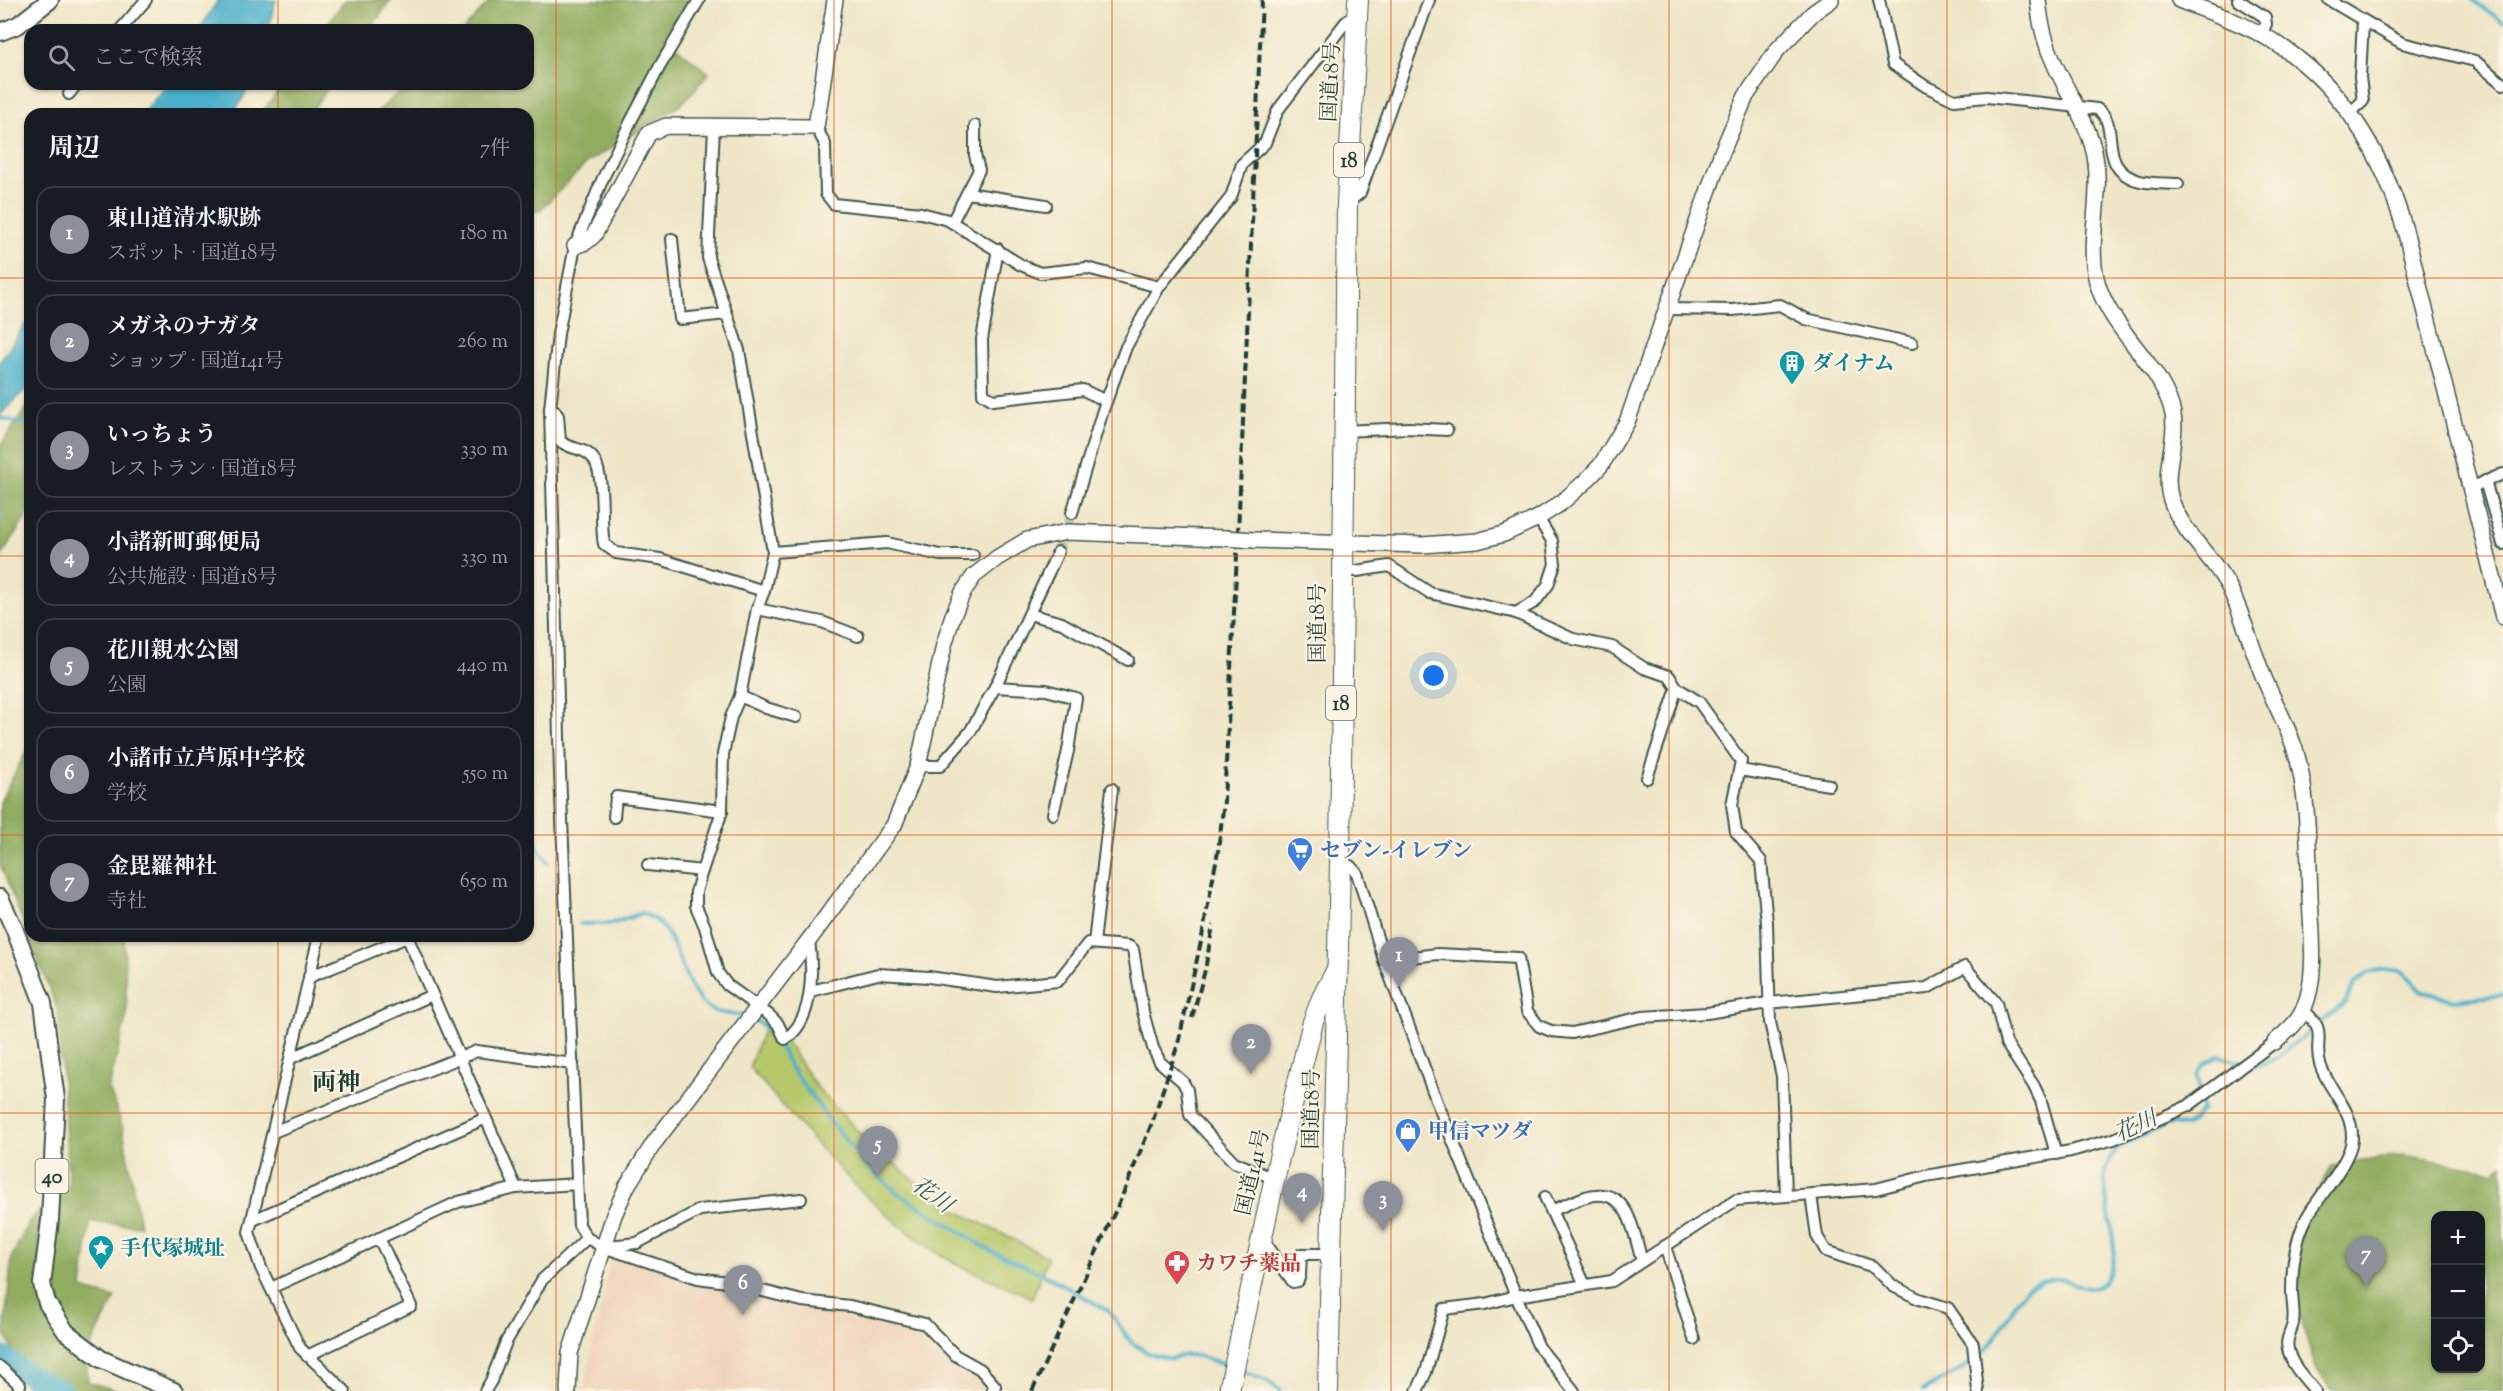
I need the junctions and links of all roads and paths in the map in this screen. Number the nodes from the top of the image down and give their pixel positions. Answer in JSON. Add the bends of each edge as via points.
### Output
{"nodes":[{"id":1,"x":50,"y":0,"type":"edge"},
{"id":2,"x":146,"y":0,"type":"edge"},
{"id":3,"x":699,"y":0,"type":"edge"},
{"id":4,"x":835,"y":0,"type":"edge"},
{"id":5,"x":1429,"y":0,"type":"edge"},
{"id":6,"x":1831,"y":0,"type":"edge"},
{"id":7,"x":1878,"y":0,"type":"edge"},
{"id":8,"x":2038,"y":0,"type":"edge"},
{"id":9,"x":2179,"y":0,"type":"edge"},
{"id":10,"x":2238,"y":0,"type":"edge"},
{"id":11,"x":2329,"y":0,"type":"edge"},
{"id":12,"x":1358,"y":6,"type":"edge"},
{"id":13,"x":2363,"y":21,"type":"junction"},
{"id":14,"x":125,"y":24,"type":"edge"},
{"id":15,"x":0,"y":32,"type":"edge"},
{"id":16,"x":2261,"y":35,"type":"junction"},
{"id":17,"x":2503,"y":84,"type":"edge"},
{"id":18,"x":72,"y":90,"type":"edge"},
{"id":19,"x":69,"y":94,"type":"dead end"},
{"id":20,"x":2077,"y":108,"type":"junction"},
{"id":21,"x":2351,"y":112,"type":"junction"},
{"id":22,"x":975,"y":126,"type":"dead end"},
{"id":23,"x":714,"y":127,"type":"junction"},
{"id":24,"x":816,"y":128,"type":"junction"},
{"id":25,"x":2178,"y":184,"type":"dead end"},
{"id":26,"x":967,"y":193,"type":"junction"},
{"id":27,"x":1347,"y":203,"type":"junction"},
{"id":28,"x":1046,"y":205,"type":"dead end"},
{"id":29,"x":952,"y":222,"type":"junction"},
{"id":30,"x":672,"y":239,"type":"dead end"},
{"id":31,"x":575,"y":246,"type":"junction"},
{"id":32,"x":998,"y":249,"type":"junction"},
{"id":33,"x":1159,"y":287,"type":"junction"},
{"id":34,"x":1668,"y":309,"type":"junction"},
{"id":35,"x":727,"y":314,"type":"junction"},
{"id":36,"x":1912,"y":342,"type":"dead end"},
{"id":37,"x":1106,"y":401,"type":"junction"},
{"id":38,"x":549,"y":409,"type":"junction"},
{"id":39,"x":1447,"y":430,"type":"dead end"},
{"id":40,"x":1343,"y":431,"type":"junction"},
{"id":41,"x":2503,"y":474,"type":"edge"},
{"id":42,"x":2485,"y":481,"type":"junction"},
{"id":43,"x":2470,"y":488,"type":"junction"},
{"id":44,"x":1072,"y":513,"type":"tunnel mouth"},
{"id":45,"x":1538,"y":518,"type":"junction"},
{"id":46,"x":1342,"y":543,"type":"junction"},
{"id":47,"x":2503,"y":544,"type":"edge"},
{"id":48,"x":773,"y":552,"type":"junction"},
{"id":49,"x":1058,"y":552,"type":"tunnel mouth"},
{"id":50,"x":973,"y":555,"type":"dead end"},
{"id":51,"x":1342,"y":571,"type":"junction"},
{"id":52,"x":764,"y":591,"type":"junction"},
{"id":53,"x":757,"y":609,"type":"junction"},
{"id":54,"x":1516,"y":613,"type":"junction"},
{"id":55,"x":1029,"y":614,"type":"junction"},
{"id":56,"x":2503,"y":617,"type":"edge"},
{"id":57,"x":858,"y":636,"type":"dead end"},
{"id":58,"x":1128,"y":660,"type":"dead end"},
{"id":59,"x":995,"y":687,"type":"junction"},
{"id":60,"x":1677,"y":688,"type":"junction"},
{"id":61,"x":740,"y":696,"type":"junction"},
{"id":62,"x":796,"y":717,"type":"dead end"},
{"id":63,"x":918,"y":766,"type":"junction"},
{"id":64,"x":1740,"y":770,"type":"junction"},
{"id":65,"x":1647,"y":778,"type":"dead end"},
{"id":66,"x":1829,"y":785,"type":"dead end"},
{"id":67,"x":1112,"y":789,"type":"dead end"},
{"id":68,"x":722,"y":811,"type":"junction"},
{"id":69,"x":1053,"y":813,"type":"dead end"},
{"id":70,"x":614,"y":817,"type":"dead end"},
{"id":71,"x":1340,"y":862,"type":"junction"},
{"id":72,"x":648,"y":865,"type":"dead end"},
{"id":73,"x":702,"y":871,"type":"junction"},
{"id":74,"x":0,"y":898,"type":"edge"},
{"id":75,"x":809,"y":940,"type":"junction"},
{"id":76,"x":318,"y":942,"type":"edge"},
{"id":77,"x":394,"y":942,"type":"edge"},
{"id":78,"x":409,"y":942,"type":"edge"},
{"id":79,"x":1094,"y":943,"type":"junction"},
{"id":80,"x":1383,"y":960,"type":"junction"},
{"id":81,"x":1337,"y":968,"type":"junction"},
{"id":82,"x":309,"y":976,"type":"junction"},
{"id":83,"x":811,"y":991,"type":"junction"},
{"id":84,"x":432,"y":995,"type":"junction"},
{"id":85,"x":1768,"y":1003,"type":"junction"},
{"id":86,"x":755,"y":1010,"type":"junction"},
{"id":87,"x":2304,"y":1011,"type":"junction"},
{"id":88,"x":1311,"y":1033,"type":"junction"},
{"id":89,"x":1337,"y":1040,"type":"junction"},
{"id":90,"x":2275,"y":1042,"type":"joint"},
{"id":91,"x":458,"y":1057,"type":"junction"},
{"id":92,"x":291,"y":1058,"type":"junction"},
{"id":93,"x":573,"y":1064,"type":"junction"},
{"id":94,"x":484,"y":1119,"type":"junction"},
{"id":95,"x":273,"y":1132,"type":"junction"},
{"id":96,"x":2056,"y":1154,"type":"junction"},
{"id":97,"x":1275,"y":1179,"type":"junction"},
{"id":98,"x":577,"y":1184,"type":"junction"},
{"id":99,"x":516,"y":1188,"type":"junction"},
{"id":100,"x":1786,"y":1195,"type":"junction"},
{"id":101,"x":1811,"y":1195,"type":"junction"},
{"id":102,"x":1545,"y":1197,"type":"dead end"},
{"id":103,"x":801,"y":1199,"type":"dead end"},
{"id":104,"x":1552,"y":1210,"type":"junction"},
{"id":105,"x":253,"y":1220,"type":"junction"},
{"id":106,"x":379,"y":1238,"type":"junction"},
{"id":107,"x":587,"y":1238,"type":"junction"},
{"id":108,"x":1262,"y":1238,"type":"junction"},
{"id":109,"x":1665,"y":1246,"type":"junction"},
{"id":110,"x":603,"y":1247,"type":"junction"},
{"id":111,"x":1332,"y":1254,"type":"junction"},
{"id":112,"x":1642,"y":1261,"type":"junction"},
{"id":113,"x":1585,"y":1285,"type":"junction"},
{"id":114,"x":271,"y":1288,"type":"junction"},
{"id":115,"x":1515,"y":1296,"type":"junction"},
{"id":116,"x":1694,"y":1339,"type":"dead end"},
{"id":117,"x":307,"y":1356,"type":"junction"},
{"id":118,"x":0,"y":1367,"type":"edge"},
{"id":119,"x":18,"y":1391,"type":"edge"},
{"id":120,"x":174,"y":1391,"type":"edge"},
{"id":121,"x":345,"y":1391,"type":"edge"},
{"id":122,"x":485,"y":1391,"type":"edge"},
{"id":123,"x":568,"y":1391,"type":"edge"},
{"id":124,"x":992,"y":1391,"type":"edge"},
{"id":125,"x":1229,"y":1391,"type":"edge"},
{"id":126,"x":1328,"y":1391,"type":"edge"},
{"id":127,"x":1417,"y":1391,"type":"edge"},
{"id":128,"x":1574,"y":1391,"type":"edge"},
{"id":129,"x":1978,"y":1391,"type":"edge"},
{"id":130,"x":2315,"y":1391,"type":"edge"}],
"edges":[{"from":1,"to":15,"type":"main road","via":[[18,25]]},
{"from":2,"to":14,"type":"street"},
{"from":3,"to":31,"type":"street","via":[[631,121]]},
{"from":4,"to":24,"type":"street"},
{"from":5,"to":27,"type":"street","via":[[1360,193]]},
{"from":6,"to":34,"type":"street","via":[[1778,49],[1746,96],[1722,152]]},
{"from":7,"to":20,"type":"street","via":[[1893,64],[1925,86],[1954,100],[1987,97]]},
{"from":8,"to":20,"type":"street","via":[[2044,38]]},
{"from":9,"to":16,"type":"street"},
{"from":10,"to":16,"type":"street","via":[[2265,17]]},
{"from":11,"to":13,"type":"street"},
{"from":12,"to":27,"type":"highway","name":"国道18号","number":"18"},
{"from":12,"to":33,"type":"street","via":[[1278,110],[1265,143],[1242,164],[1231,197]]},
{"from":13,"to":17,"type":"street","via":[[2402,43],[2475,61]]},
{"from":13,"to":21,"type":"street","via":[[2363,101]]},
{"from":16,"to":21,"type":"street","via":[[2312,70]]},
{"from":18,"to":19,"type":"street"},
{"from":20,"to":25,"type":"street","via":[[2097,109],[2104,116],[2112,158],[2123,173],[2141,181]]},
{"from":20,"to":87,"type":"street","via":[[2096,163],[2092,242],[2099,290],[2170,402],[2175,430],[2168,485],[2174,507],[2230,589],[2297,755],[2306,809],[2311,934],[2310,983]]},
{"from":21,"to":43,"type":"street","via":[[2376,153],[2397,202]]},
{"from":22,"to":26,"type":"street","via":[[979,170]]},
{"from":23,"to":24,"type":"street"},
{"from":23,"to":31,"type":"street","via":[[666,126],[649,133],[594,235]]},
{"from":23,"to":35,"type":"street","via":[[708,258]]},
{"from":24,"to":29,"type":"street","via":[[825,144],[826,194],[834,204],[921,213]]},
{"from":26,"to":28,"type":"street"},
{"from":26,"to":29,"type":"street"},
{"from":27,"to":40,"type":"highway","name":"国道18号","number":"18"},
{"from":29,"to":32,"type":"street"},
{"from":30,"to":35,"type":"street","via":[[680,319]]},
{"from":31,"to":38,"type":"street"},
{"from":32,"to":33,"type":"street","via":[[1040,273],[1087,268]]},
{"from":32,"to":37,"type":"street","via":[[982,339],[983,394],[993,400],[1083,390]]},
{"from":33,"to":37,"type":"street","via":[[1126,347]]},
{"from":34,"to":36,"type":"street","via":[[1780,304],[1806,319]]},
{"from":34,"to":45,"type":"street","via":[[1615,445],[1585,482]]},
{"from":35,"to":48,"type":"street","via":[[739,350]]},
{"from":37,"to":44,"type":"street"},
{"from":38,"to":52,"type":"street","via":[[558,416],[560,441],[591,456],[600,475],[604,544],[616,553],[660,559]]},
{"from":38,"to":93,"type":"street"},
{"from":39,"to":40,"type":"street"},
{"from":40,"to":46,"type":"highway","name":"国道18号","number":"18"},
{"from":41,"to":42,"type":"street"},
{"from":42,"to":43,"type":"street"},
{"from":42,"to":47,"type":"street"},
{"from":43,"to":56,"type":"street"},
{"from":45,"to":46,"type":"street","via":[[1477,541],[1422,545]]},
{"from":45,"to":54,"type":"street","via":[[1552,541],[1555,564],[1548,585],[1535,602]]},
{"from":46,"to":51,"type":"highway","name":"国道18号","number":"18"},
{"from":46,"to":63,"type":"street","bridge":true,"via":[[1067,532],[1027,540],[974,576],[963,592],[952,618]]},
{"from":48,"to":50,"type":"street","via":[[887,543],[940,555]]},
{"from":48,"to":52,"type":"street"},
{"from":49,"to":55,"type":"street"},
{"from":51,"to":54,"type":"street","via":[[1389,566],[1430,593]]},
{"from":51,"to":71,"type":"highway","name":"国道18号","number":"18"},
{"from":52,"to":53,"type":"street"},
{"from":53,"to":57,"type":"street","via":[[822,622]]},
{"from":53,"to":61,"type":"street"},
{"from":54,"to":60,"type":"street","via":[[1573,639],[1612,647],[1644,668],[1669,676]]},
{"from":55,"to":58,"type":"street","via":[[1062,623]]},
{"from":55,"to":59,"type":"street"},
{"from":59,"to":63,"type":"street","via":[[970,732],[940,766]]},
{"from":59,"to":69,"type":"street","via":[[1046,690],[1076,698]]},
{"from":60,"to":64,"type":"street","via":[[1699,702],[1741,761]]},
{"from":60,"to":65,"type":"street"},
{"from":61,"to":62,"type":"street"},
{"from":61,"to":68,"type":"street","via":[[723,754]]},
{"from":63,"to":75,"type":"street","via":[[894,825]]},
{"from":64,"to":66,"type":"street"},
{"from":64,"to":85,"type":"street","via":[[1732,805],[1736,832],[1761,861]]},
{"from":67,"to":79,"type":"street"},
{"from":68,"to":70,"type":"street","via":[[616,797]]},
{"from":68,"to":73,"type":"street"},
{"from":71,"to":80,"type":"street","via":[[1357,873]]},
{"from":71,"to":81,"type":"highway","name":"国道18号","number":"18"},
{"from":72,"to":73,"type":"street"},
{"from":73,"to":86,"type":"street","via":[[696,906],[718,973]]},
{"from":74,"to":120,"type":"main road","number":"40","via":[[43,1003],[56,1099],[50,1220],[42,1284],[47,1303],[66,1332],[101,1359]]},
{"from":75,"to":83,"type":"street"},
{"from":75,"to":86,"type":"street"},
{"from":76,"to":82,"type":"street"},
{"from":77,"to":82,"type":"street"},
{"from":78,"to":84,"type":"street"},
{"from":79,"to":83,"type":"street","via":[[1088,943],[1058,981],[997,987],[878,974]]},
{"from":79,"to":97,"type":"street","via":[[1133,949],[1153,1048],[1160,1062],[1183,1082],[1190,1115],[1234,1162]]},
{"from":80,"to":85,"type":"street","via":[[1438,954],[1518,958],[1527,1011],[1539,1026],[1551,1031],[1572,1033],[1642,1017],[1707,1013]]},
{"from":80,"to":115,"type":"street"},
{"from":81,"to":88,"type":"highway","name":"国道141号"},
{"from":81,"to":89,"type":"highway","name":"国道18号","number":"18"},
{"from":82,"to":92,"type":"street"},
{"from":83,"to":86,"type":"street","via":[[795,1033],[785,1039],[778,1024]]},
{"from":84,"to":91,"type":"street"},
{"from":84,"to":92,"type":"street"},
{"from":85,"to":96,"type":"street","via":[[1927,988],[1965,967],[1996,1003],[2006,1043],[2034,1086]]},
{"from":85,"to":100,"type":"street","via":[[1782,1077]]},
{"from":86,"to":110,"type":"street","via":[[648,1151],[627,1186]]},
{"from":87,"to":90,"type":"street"},
{"from":87,"to":130,"type":"street","via":[[2318,1029],[2319,1063],[2342,1101],[2352,1136],[2348,1156],[2303,1225],[2295,1254],[2293,1324],[2288,1349],[2296,1368]]},
{"from":88,"to":89,"type":"highway"},
{"from":88,"to":97,"type":"highway","name":"国道141号"},
{"from":89,"to":111,"type":"highway","name":"国道18号","number":"18"},
{"from":90,"to":96,"type":"street","via":[[2188,1106],[2114,1139]]},
{"from":91,"to":93,"type":"street","via":[[477,1051]]},
{"from":91,"to":94,"type":"street"},
{"from":91,"to":95,"type":"street"},
{"from":92,"to":95,"type":"street"},
{"from":93,"to":98,"type":"street"},
{"from":94,"to":99,"type":"street"},
{"from":94,"to":105,"type":"street"},
{"from":95,"to":105,"type":"street"},
{"from":96,"to":101,"type":"street","via":[[1926,1176],[1876,1189]]},
{"from":97,"to":108,"type":"highway","name":"国道141号"},
{"from":98,"to":99,"type":"street"},
{"from":98,"to":107,"type":"street","via":[[579,1225]]},
{"from":99,"to":106,"type":"street","via":[[458,1202]]},
{"from":100,"to":101,"type":"street"},
{"from":100,"to":109,"type":"street","via":[[1736,1200]]},
{"from":101,"to":129,"type":"street","via":[[1817,1236],[1826,1251],[1874,1267],[1893,1286],[1948,1308],[1973,1344]]},
{"from":102,"to":104,"type":"street"},
{"from":103,"to":110,"type":"street","via":[[700,1210],[637,1243]]},
{"from":104,"to":112,"type":"street","via":[[1582,1198],[1603,1195],[1623,1205]]},
{"from":104,"to":113,"type":"street"},
{"from":105,"to":114,"type":"street","via":[[249,1232]]},
{"from":106,"to":114,"type":"street"},
{"from":106,"to":117,"type":"street","via":[[411,1306]]},
{"from":107,"to":110,"type":"street"},
{"from":107,"to":122,"type":"street","via":[[542,1280],[506,1342]]},
{"from":108,"to":111,"type":"street","via":[[1293,1282],[1300,1275],[1301,1254]]},
{"from":108,"to":125,"type":"highway","name":"国道141号"},
{"from":109,"to":112,"type":"street"},
{"from":109,"to":116,"type":"street"},
{"from":110,"to":123,"type":"street","via":[[570,1353]]},
{"from":110,"to":124,"type":"street","via":[[698,1278],[926,1324],[955,1354],[980,1369],[995,1386]]},
{"from":111,"to":126,"type":"highway","name":"国道18号","number":"18"},
{"from":112,"to":113,"type":"street","via":[[1612,1281]]},
{"from":113,"to":115,"type":"street"},
{"from":114,"to":117,"type":"street"},
{"from":115,"to":127,"type":"street","via":[[1444,1309]]},
{"from":115,"to":128,"type":"street","via":[[1539,1347]]},
{"from":117,"to":121,"type":"street"},
{"from":118,"to":119,"type":"street","via":[[20,1385]]}]}
